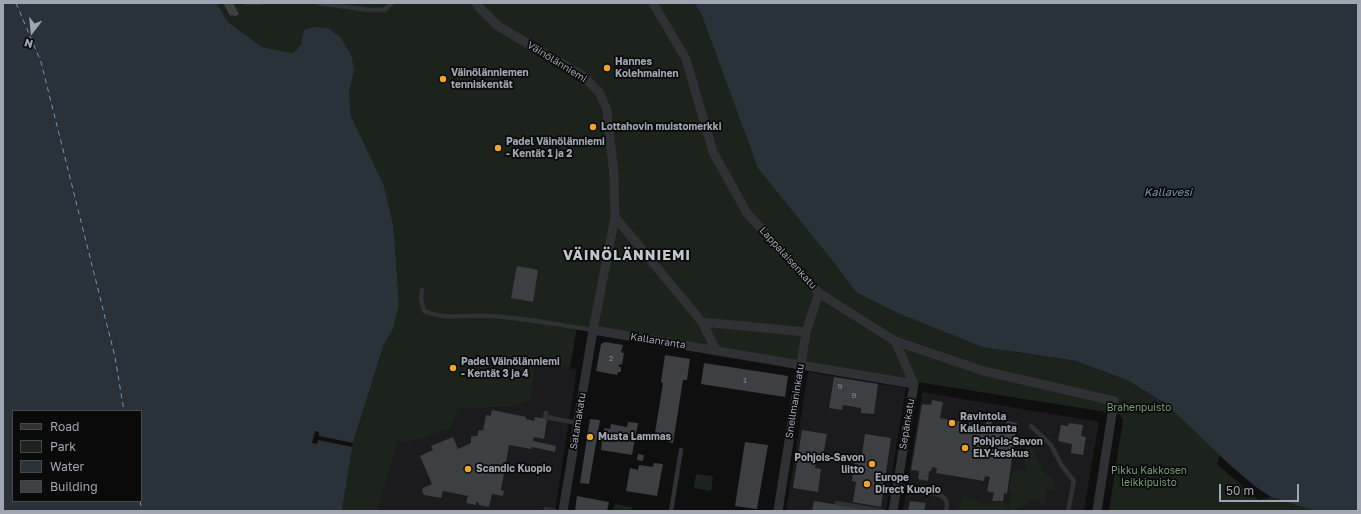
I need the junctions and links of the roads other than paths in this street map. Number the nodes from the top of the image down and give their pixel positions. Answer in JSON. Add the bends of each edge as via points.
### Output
{"nodes":[{"id":1,"x":246,"y":3,"type":"edge"},
{"id":2,"x":262,"y":3,"type":"edge"},
{"id":3,"x":318,"y":3,"type":"edge"},
{"id":4,"x":392,"y":3,"type":"edge"},
{"id":5,"x":476,"y":3,"type":"edge"},
{"id":6,"x":653,"y":3,"type":"edge"},
{"id":7,"x":615,"y":217,"type":"junction"},
{"id":8,"x":422,"y":290,"type":"dead end"},
{"id":9,"x":819,"y":293,"type":"junction"},
{"id":10,"x":702,"y":322,"type":"junction"},
{"id":11,"x":593,"y":330,"type":"junction"},
{"id":12,"x":806,"y":332,"type":"junction"},
{"id":13,"x":895,"y":340,"type":"junction"},
{"id":14,"x":716,"y":350,"type":"junction"},
{"id":15,"x":801,"y":365,"type":"junction"},
{"id":16,"x":914,"y":384,"type":"junction"},
{"id":17,"x":546,"y":413,"type":"dead end"},
{"id":18,"x":577,"y":423,"type":"junction"},
{"id":19,"x":1030,"y":426,"type":"dead end"},
{"id":20,"x":681,"y":450,"type":"dead end"},
{"id":21,"x":897,"y":485,"type":"junction"},
{"id":22,"x":838,"y":503,"type":"dead end"},
{"id":23,"x":546,"y":510,"type":"dead end"},
{"id":24,"x":554,"y":511,"type":"edge"},
{"id":25,"x":563,"y":511,"type":"edge"},
{"id":26,"x":671,"y":511,"type":"edge"},
{"id":27,"x":778,"y":511,"type":"edge"},
{"id":28,"x":882,"y":511,"type":"edge"},
{"id":29,"x":893,"y":511,"type":"edge"},
{"id":30,"x":946,"y":511,"type":"edge"},
{"id":31,"x":1068,"y":511,"type":"edge"},
{"id":32,"x":1097,"y":511,"type":"edge"}],
"edges":[{"from":1,"to":2,"type":"lane"},
{"from":3,"to":4,"type":"lane","via":[[369,10],[384,10]]},
{"from":5,"to":7,"type":"street","name":"Väinölänniemi","via":[[498,26],[583,76],[599,92],[607,110],[609,123]]},
{"from":6,"to":9,"type":"street","name":"Lappalaisenkatu","via":[[686,59],[714,152],[747,213]]},
{"from":7,"to":10,"type":"street"},
{"from":7,"to":11,"type":"street","name":"Väinölänniemi"},
{"from":8,"to":11,"type":"lane","name":"Kallanranta","via":[[424,311],[434,316],[490,316]]},
{"from":9,"to":12,"type":"street","name":"Snellmaninkatu"},
{"from":9,"to":13,"type":"street","name":"Lappalaisenkatu"},
{"from":10,"to":12,"type":"street"},
{"from":10,"to":14,"type":"street"},
{"from":11,"to":14,"type":"street","name":"Kallanranta"},
{"from":11,"to":18,"type":"street","name":"Satamakatu"},
{"from":12,"to":15,"type":"street","name":"Snellmaninkatu"},
{"from":13,"to":16,"type":"street"},
{"from":13,"to":32,"type":"street","name":"Lappalaisenkatu","via":[[984,371],[1114,401]]},
{"from":14,"to":15,"type":"street","name":"Kallanranta"},
{"from":15,"to":16,"type":"street","name":"Kallanranta"},
{"from":15,"to":27,"type":"street","name":"Snellmaninkatu"},
{"from":16,"to":21,"type":"street","name":"Sepänkatu"},
{"from":17,"to":18,"type":"lane","via":[[545,417]]},
{"from":18,"to":25,"type":"street","name":"Satamakatu"},
{"from":19,"to":31,"type":"lane","via":[[1051,445],[1062,466],[1074,481]]},
{"from":20,"to":26,"type":"lane"},
{"from":21,"to":29,"type":"street","name":"Sepänkatu"},
{"from":21,"to":30,"type":"lane","via":[[940,495],[947,503]]},
{"from":22,"to":28,"type":"lane"},
{"from":23,"to":24,"type":"lane"}]}
